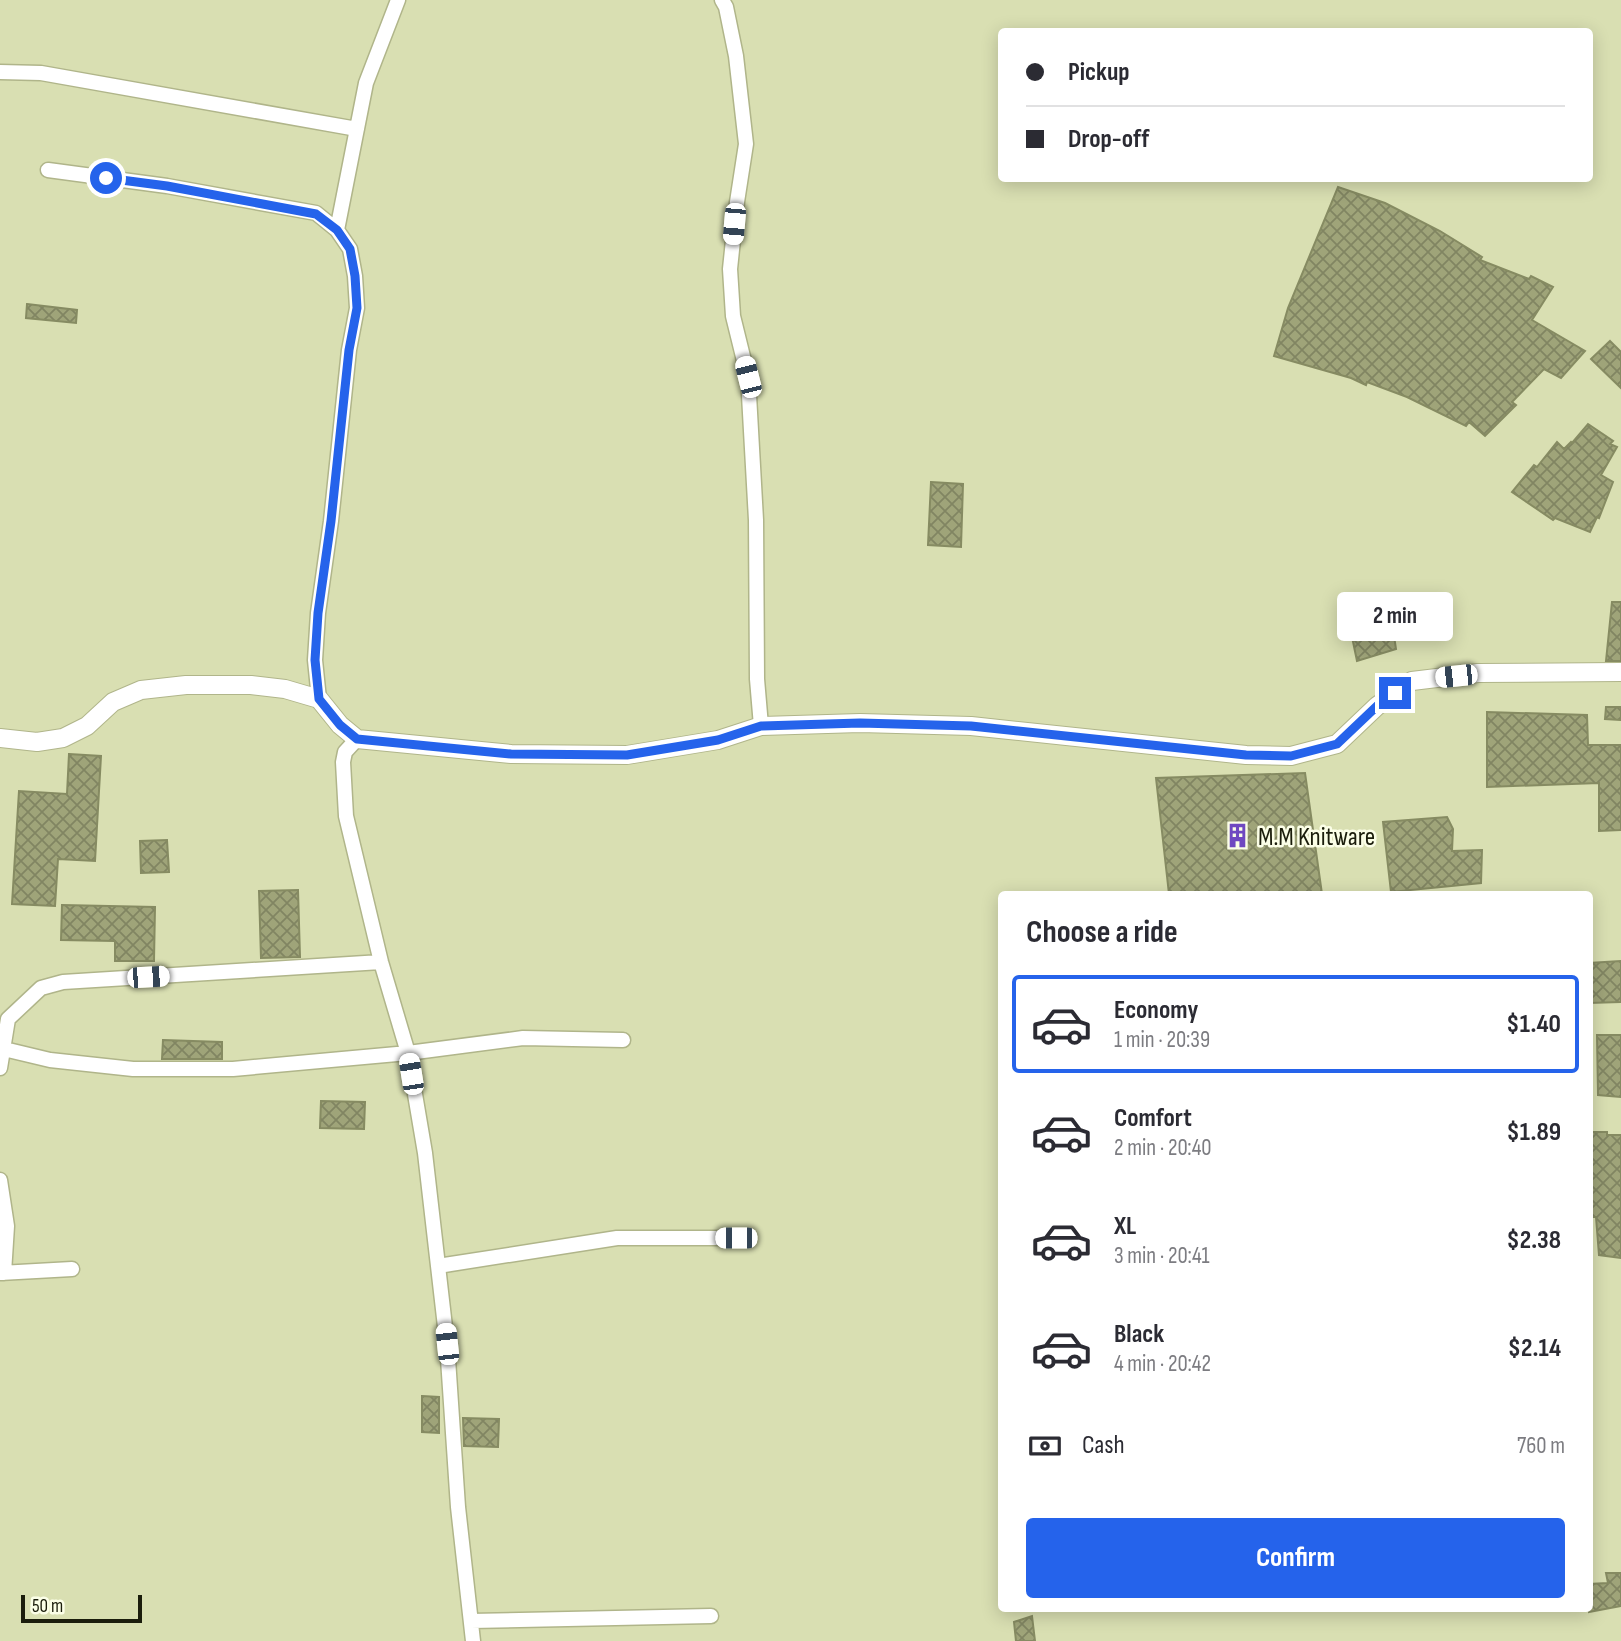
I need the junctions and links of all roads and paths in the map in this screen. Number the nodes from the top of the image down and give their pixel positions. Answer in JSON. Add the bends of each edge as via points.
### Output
{"nodes":[{"id":1,"x":398,"y":0,"type":"edge"},
{"id":2,"x":722,"y":0,"type":"edge"},
{"id":3,"x":0,"y":72,"type":"edge"},
{"id":4,"x":357,"y":129,"type":"junction"},
{"id":5,"x":48,"y":170,"type":"dead end"},
{"id":6,"x":337,"y":230,"type":"junction"},
{"id":7,"x":1621,"y":672,"type":"edge"},
{"id":8,"x":319,"y":699,"type":"junction"},
{"id":9,"x":761,"y":726,"type":"junction"},
{"id":10,"x":0,"y":738,"type":"edge"},
{"id":11,"x":357,"y":739,"type":"junction"},
{"id":12,"x":381,"y":962,"type":"junction"},
{"id":13,"x":623,"y":1040,"type":"dead end"},
{"id":14,"x":1,"y":1048,"type":"edge"},
{"id":15,"x":408,"y":1053,"type":"junction"},
{"id":16,"x":0,"y":1068,"type":"edge"},
{"id":17,"x":0,"y":1180,"type":"edge"},
{"id":18,"x":736,"y":1238,"type":"dead end"},
{"id":19,"x":438,"y":1266,"type":"junction"},
{"id":20,"x":72,"y":1269,"type":"dead end"},
{"id":21,"x":2,"y":1273,"type":"edge"},
{"id":22,"x":711,"y":1616,"type":"dead end"},
{"id":23,"x":471,"y":1621,"type":"junction"},
{"id":24,"x":473,"y":1641,"type":"edge"}],
"edges":[{"from":1,"to":4,"type":"street","via":[[366,83]]},
{"from":2,"to":9,"type":"street","via":[[736,56],[747,144],[730,269],[733,316],[748,377]]},
{"from":3,"to":4,"type":"street","via":[[41,74]]},
{"from":4,"to":6,"type":"street"},
{"from":5,"to":6,"type":"street","via":[[289,208],[316,214]]},
{"from":6,"to":8,"type":"street","via":[[350,249],[357,308],[318,613],[315,660]]},
{"from":7,"to":9,"type":"street","via":[[1478,673],[1412,681],[1337,744],[1291,756],[971,726]]},
{"from":8,"to":10,"type":"street","via":[[251,685],[141,690],[113,702],[87,726],[63,738],[37,742]]},
{"from":8,"to":11,"type":"street"},
{"from":9,"to":11,"type":"street","via":[[718,740],[627,755],[511,754]]},
{"from":11,"to":12,"type":"street","via":[[343,762],[346,816]]},
{"from":12,"to":14,"type":"street","via":[[63,982],[41,988],[8,1019]]},
{"from":12,"to":15,"type":"street"},
{"from":13,"to":15,"type":"street","via":[[523,1038]]},
{"from":14,"to":15,"type":"street","via":[[50,1060],[133,1069],[233,1069]]},
{"from":14,"to":16,"type":"street"},
{"from":15,"to":19,"type":"street"},
{"from":17,"to":21,"type":"street","via":[[7,1226]]},
{"from":18,"to":19,"type":"street","via":[[617,1238]]},
{"from":19,"to":23,"type":"street"},
{"from":20,"to":21,"type":"street"},
{"from":22,"to":23,"type":"street"},
{"from":23,"to":24,"type":"street"}]}
